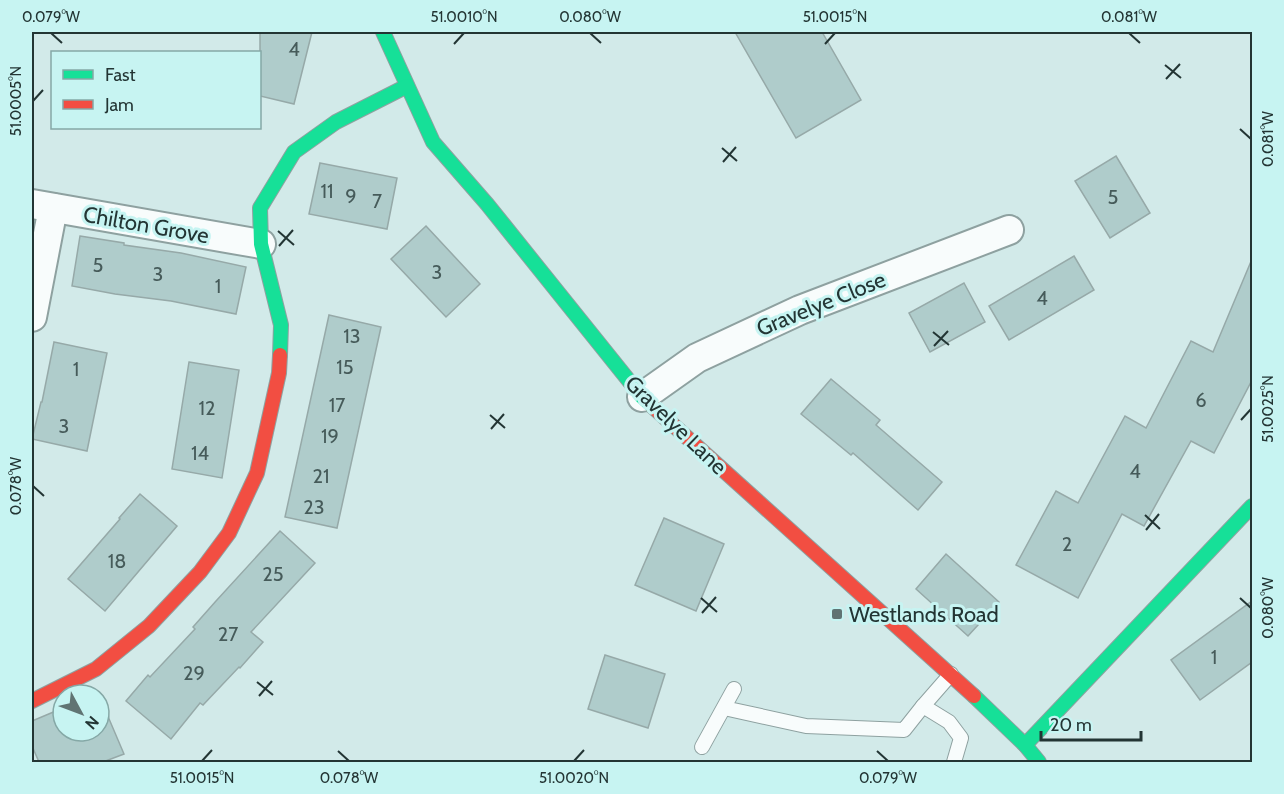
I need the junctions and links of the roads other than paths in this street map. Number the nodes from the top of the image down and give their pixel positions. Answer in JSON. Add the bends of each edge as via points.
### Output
{"nodes":[{"id":1,"x":383,"y":32,"type":"edge"},
{"id":2,"x":407,"y":86,"type":"junction"},
{"id":3,"x":42,"y":206,"type":"edge"},
{"id":4,"x":1009,"y":230,"type":"dead end"},
{"id":5,"x":261,"y":244,"type":"junction"},
{"id":6,"x":32,"y":317,"type":"edge"},
{"id":7,"x":642,"y":397,"type":"junction"},
{"id":8,"x":1252,"y":506,"type":"edge"},
{"id":9,"x":951,"y":674,"type":"junction"},
{"id":10,"x":734,"y":689,"type":"dead end"},
{"id":11,"x":32,"y":701,"type":"edge"},
{"id":12,"x":922,"y":706,"type":"junction"},
{"id":13,"x":724,"y":708,"type":"junction"},
{"id":14,"x":1025,"y":745,"type":"junction"},
{"id":15,"x":702,"y":747,"type":"dead end"},
{"id":16,"x":954,"y":762,"type":"edge"},
{"id":17,"x":1039,"y":762,"type":"edge"}],
"edges":[{"from":1,"to":2,"type":"street","name":"Gravelye Lane"},
{"from":2,"to":5,"type":"street","via":[[336,122],[294,152],[260,208]]},
{"from":2,"to":7,"type":"street","name":"Gravelye Lane","via":[[432,142],[487,204]]},
{"from":3,"to":5,"type":"street","name":"Chilton Grove"},
{"from":3,"to":6,"type":"street"},
{"from":4,"to":7,"type":"street","name":"Gravelye Close","via":[[800,310],[697,358]]},
{"from":5,"to":11,"type":"street","via":[[281,325],[279,372],[257,473],[228,533],[200,572],[149,626],[96,669]]},
{"from":7,"to":9,"type":"street","name":"Gravelye Lane"},
{"from":8,"to":14,"type":"street"},
{"from":9,"to":12,"type":"lane"},
{"from":9,"to":14,"type":"street","name":"Gravelye Lane"},
{"from":10,"to":13,"type":"lane"},
{"from":12,"to":13,"type":"lane","via":[[904,730],[806,726]]},
{"from":12,"to":16,"type":"lane","via":[[949,722],[961,738]]},
{"from":13,"to":15,"type":"lane"},
{"from":14,"to":17,"type":"street","name":"Gravelye Lane"}]}
